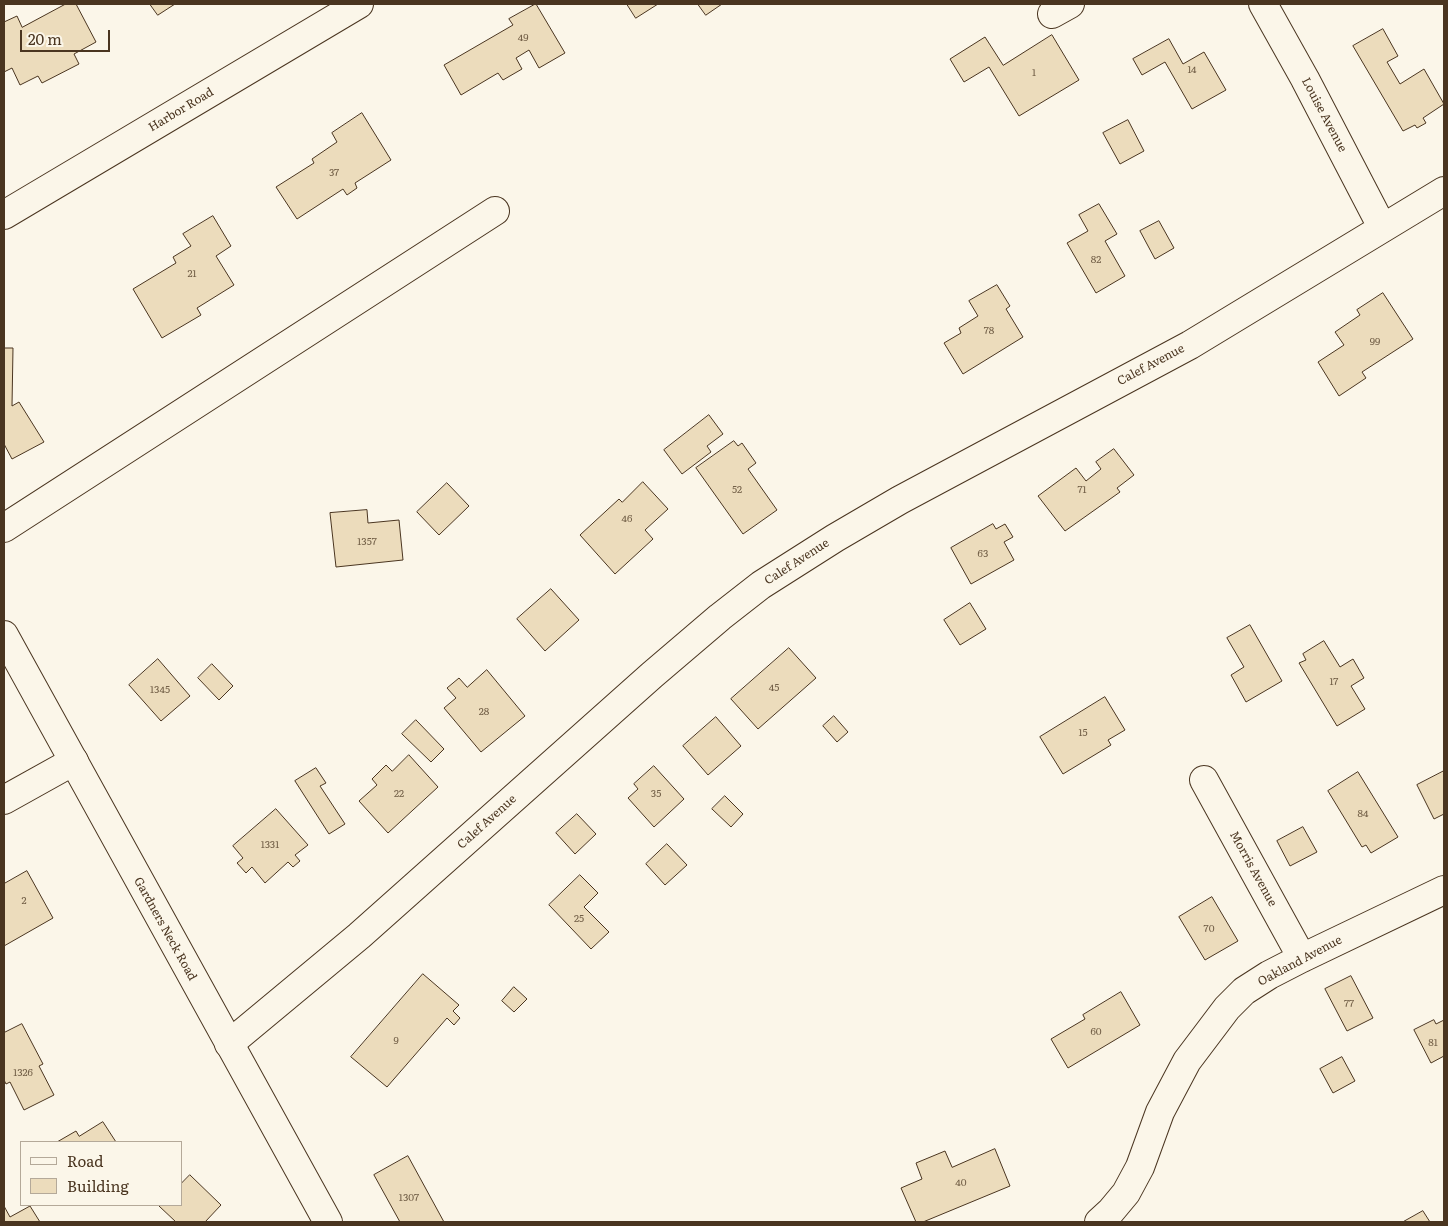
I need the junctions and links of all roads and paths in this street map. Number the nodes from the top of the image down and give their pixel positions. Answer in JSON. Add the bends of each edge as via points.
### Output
{"nodes":[{"id":1,"x":1262,"y":4,"type":"edge"},
{"id":2,"x":347,"y":7,"type":"edge"},
{"id":3,"x":1444,"y":191,"type":"edge"},
{"id":4,"x":495,"y":211,"type":"dead end"},
{"id":5,"x":4,"y":215,"type":"edge"},
{"id":6,"x":1382,"y":227,"type":"junction"},
{"id":7,"x":4,"y":528,"type":"edge"},
{"id":8,"x":4,"y":635,"type":"edge"},
{"id":9,"x":74,"y":761,"type":"junction"},
{"id":10,"x":1204,"y":780,"type":"dead end"},
{"id":11,"x":4,"y":800,"type":"edge"},
{"id":12,"x":1444,"y":890,"type":"edge"},
{"id":13,"x":1302,"y":958,"type":"junction"},
{"id":14,"x":229,"y":1044,"type":"junction"},
{"id":15,"x":328,"y":1222,"type":"edge"},
{"id":16,"x":1099,"y":1222,"type":"edge"}],
"edges":[{"from":1,"to":6,"type":"street","name":"Louise Avenue"},
{"from":2,"to":5,"type":"street","name":"Harbor Road"},
{"from":3,"to":6,"type":"street","name":"Calef Avenue"},
{"from":4,"to":7,"type":"street"},
{"from":6,"to":14,"type":"street","name":"Calef Avenue","via":[[1190,345],[900,500],[761,585],[652,675],[359,936]]},
{"from":8,"to":9,"type":"street","name":"Gardners Neck Road"},
{"from":9,"to":11,"type":"street"},
{"from":9,"to":14,"type":"street","name":"Gardners Neck Road"},
{"from":10,"to":13,"type":"street","name":"Morris Avenue"},
{"from":12,"to":13,"type":"street","name":"Oakland Avenue"},
{"from":13,"to":16,"type":"street","name":"Oakland Avenue","via":[[1244,991],[1208,1032],[1187,1061],[1160,1112],[1140,1168],[1126,1192]]},
{"from":14,"to":15,"type":"street","name":"Gardners Neck Road"}]}
